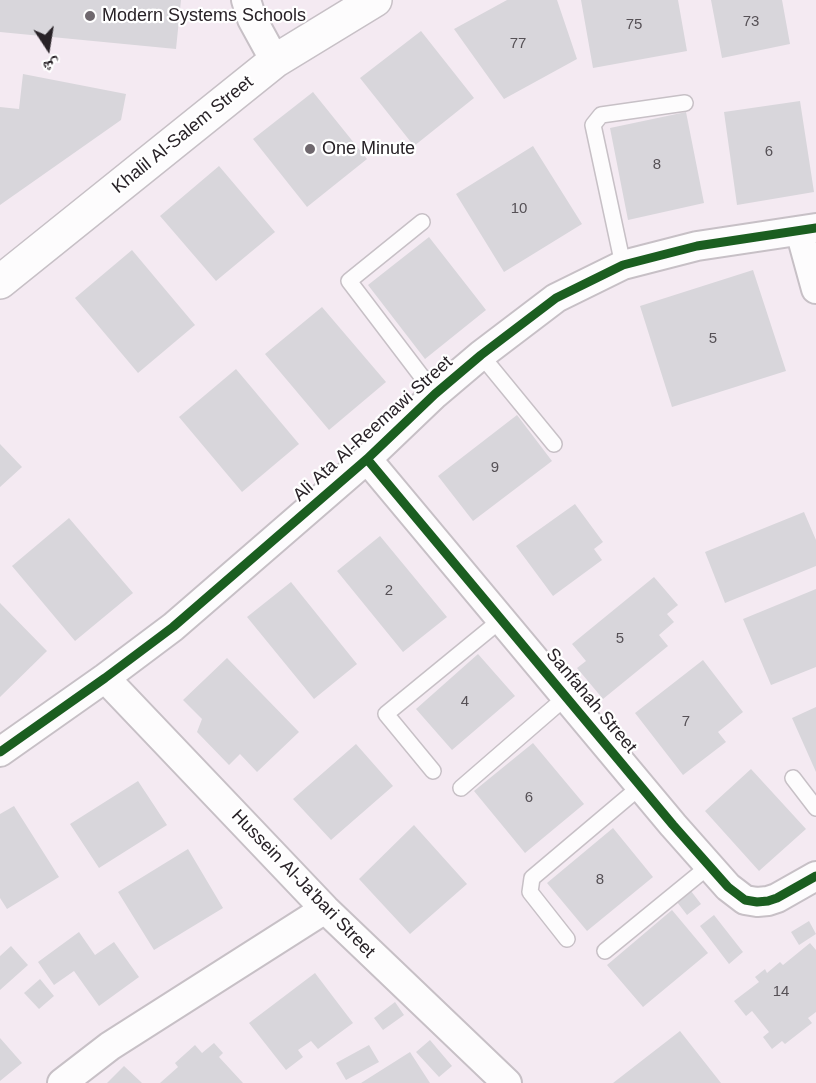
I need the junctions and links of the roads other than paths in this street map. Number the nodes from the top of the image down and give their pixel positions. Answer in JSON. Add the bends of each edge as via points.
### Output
{"nodes":[{"id":1,"x":246,"y":0,"type":"edge"},
{"id":2,"x":375,"y":0,"type":"edge"},
{"id":3,"x":275,"y":61,"type":"junction"},
{"id":4,"x":685,"y":103,"type":"dead end"},
{"id":5,"x":422,"y":222,"type":"dead end"},
{"id":6,"x":808,"y":229,"type":"edge"},
{"id":7,"x":623,"y":265,"type":"junction"},
{"id":8,"x":0,"y":282,"type":"edge"},
{"id":9,"x":816,"y":290,"type":"edge"},
{"id":10,"x":481,"y":355,"type":"junction"},
{"id":11,"x":435,"y":394,"type":"junction"},
{"id":12,"x":554,"y":444,"type":"dead end"},
{"id":13,"x":367,"y":459,"type":"junction"},
{"id":14,"x":501,"y":619,"type":"junction"},
{"id":15,"x":105,"y":678,"type":"junction"},
{"id":16,"x":566,"y":697,"type":"junction"},
{"id":17,"x":0,"y":752,"type":"edge"},
{"id":18,"x":433,"y":771,"type":"dead end"},
{"id":19,"x":794,"y":778,"type":"dead end"},
{"id":20,"x":641,"y":786,"type":"junction"},
{"id":21,"x":461,"y":788,"type":"dead end"},
{"id":22,"x":816,"y":808,"type":"edge"},
{"id":23,"x":709,"y":866,"type":"junction"},
{"id":24,"x":816,"y":876,"type":"edge"},
{"id":25,"x":325,"y":909,"type":"junction"},
{"id":26,"x":567,"y":939,"type":"dead end"},
{"id":27,"x":605,"y":951,"type":"dead end"},
{"id":28,"x":62,"y":1083,"type":"edge"},
{"id":29,"x":507,"y":1083,"type":"edge"}],
"edges":[{"from":1,"to":3,"type":"street"},
{"from":2,"to":3,"type":"street","name":"Khalil Al-Salem Street"},
{"from":3,"to":8,"type":"street","name":"Khalil Al-Salem Street"},
{"from":4,"to":7,"type":"lane","via":[[601,115],[593,124]]},
{"from":5,"to":11,"type":"lane","via":[[349,281]]},
{"from":6,"to":7,"type":"street","name":"Ali Ata Al-Reemawi Street","via":[[697,246]]},
{"from":6,"to":9,"type":"street"},
{"from":7,"to":10,"type":"street","name":"Ali Ata Al-Reemawi Street","via":[[556,298]]},
{"from":10,"to":11,"type":"street","name":"Ali Ata Al-Reemawi Street"},
{"from":10,"to":12,"type":"lane"},
{"from":11,"to":13,"type":"street","name":"Ali Ata Al-Reemawi Street"},
{"from":13,"to":14,"type":"street","name":"Sanfahah Street"},
{"from":13,"to":15,"type":"street","name":"Ali Ata Al-Reemawi Street","via":[[173,627]]},
{"from":14,"to":16,"type":"street","name":"Sanfahah Street"},
{"from":14,"to":18,"type":"lane","via":[[386,714]]},
{"from":15,"to":17,"type":"street","name":"Ali Ata Al-Reemawi Street"},
{"from":15,"to":25,"type":"street","name":"Hussein Al-Ja'bari Street"},
{"from":16,"to":20,"type":"street","name":"Sanfahah Street"},
{"from":16,"to":21,"type":"lane"},
{"from":19,"to":22,"type":"lane"},
{"from":20,"to":23,"type":"street","name":"Sanfahah Street"},
{"from":20,"to":26,"type":"lane","via":[[532,878],[530,892]]},
{"from":23,"to":24,"type":"street","name":"Sanfahah Street","via":[[737,895],[757,902],[777,898]]},
{"from":23,"to":27,"type":"lane"},
{"from":25,"to":28,"type":"street","via":[[110,1046]]},
{"from":25,"to":29,"type":"street","name":"Hussein Al-Ja'bari Street"}]}
